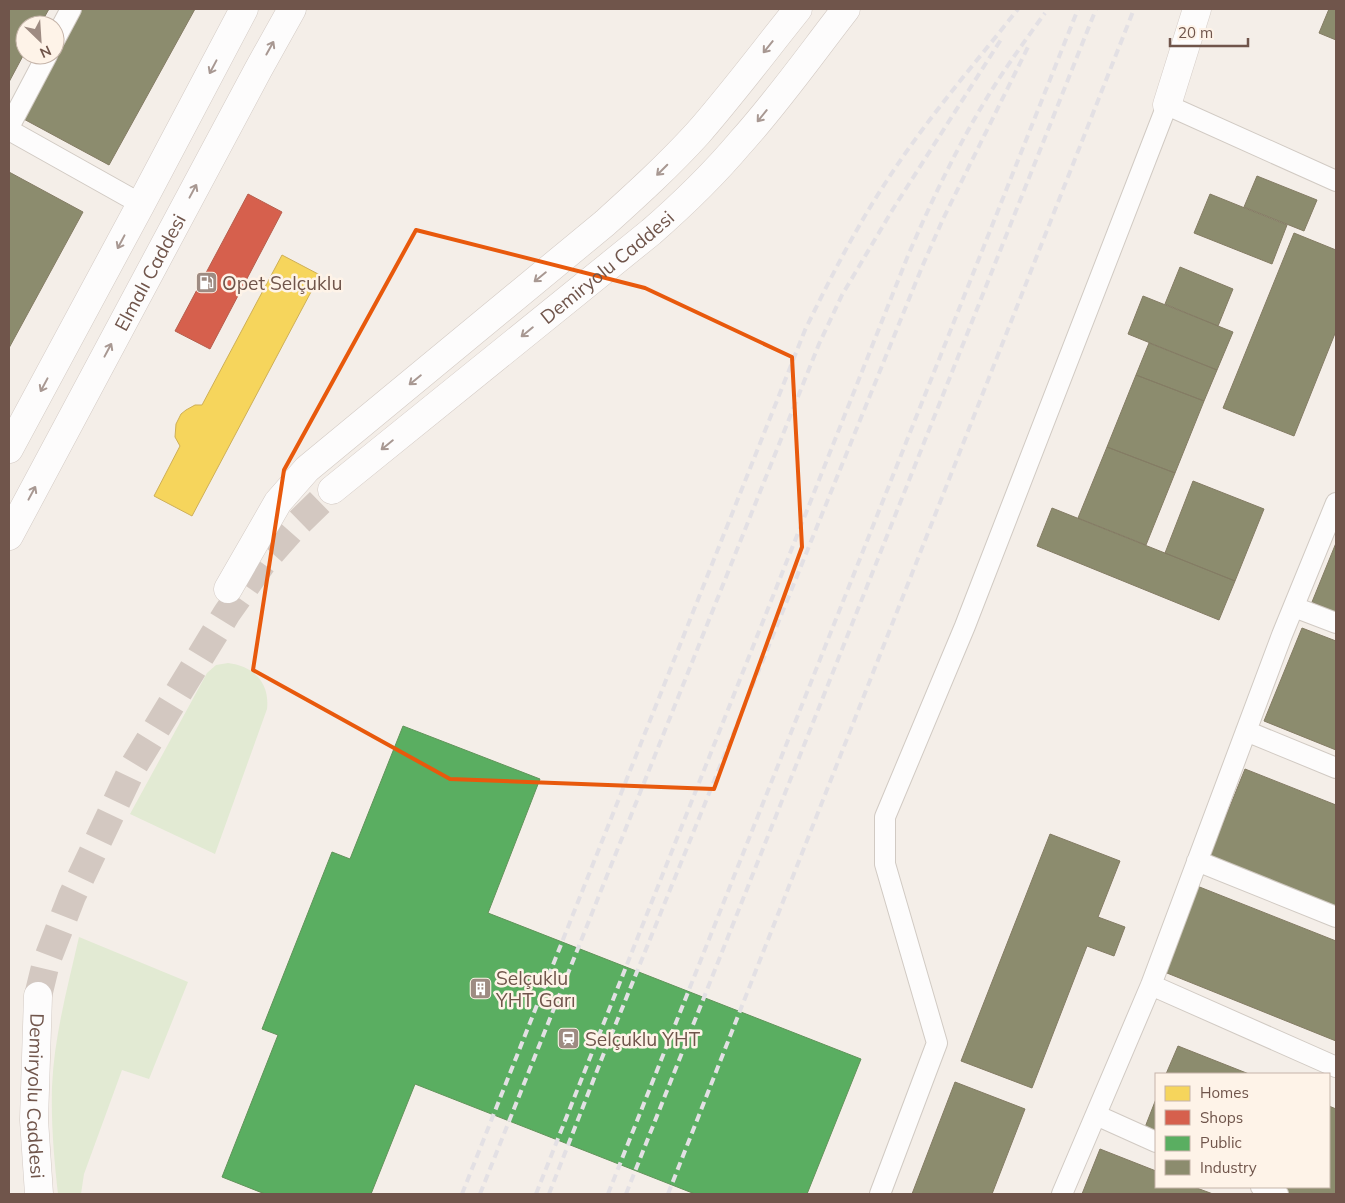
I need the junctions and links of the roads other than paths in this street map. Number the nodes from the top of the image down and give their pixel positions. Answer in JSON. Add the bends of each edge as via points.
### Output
{"nodes":[{"id":1,"x":71,"y":9,"type":"edge"},
{"id":2,"x":244,"y":9,"type":"edge"},
{"id":3,"x":292,"y":9,"type":"edge"},
{"id":4,"x":798,"y":9,"type":"edge"},
{"id":5,"x":846,"y":9,"type":"edge"},
{"id":6,"x":1197,"y":9,"type":"edge"},
{"id":7,"x":65,"y":20,"type":"edge"},
{"id":8,"x":42,"y":65,"type":"edge"},
{"id":9,"x":1167,"y":105,"type":"junction"},
{"id":10,"x":9,"y":128,"type":"edge"},
{"id":11,"x":1336,"y":181,"type":"edge"},
{"id":12,"x":141,"y":204,"type":"junction"},
{"id":13,"x":9,"y":449,"type":"edge"},
{"id":14,"x":332,"y":490,"type":"tunnel mouth"},
{"id":15,"x":1336,"y":503,"type":"edge"},
{"id":16,"x":9,"y":536,"type":"edge"},
{"id":17,"x":228,"y":589,"type":"dead end"},
{"id":18,"x":1294,"y":607,"type":"junction"},
{"id":19,"x":1336,"y":623,"type":"edge"},
{"id":20,"x":1246,"y":731,"type":"junction"},
{"id":21,"x":1336,"y":768,"type":"edge"},
{"id":22,"x":1197,"y":862,"type":"junction"},
{"id":23,"x":1336,"y":917,"type":"edge"},
{"id":24,"x":1150,"y":985,"type":"junction"},
{"id":25,"x":38,"y":996,"type":"tunnel mouth"},
{"id":26,"x":1336,"y":1067,"type":"edge"},
{"id":27,"x":1096,"y":1115,"type":"junction"},
{"id":28,"x":1155,"y":1142,"type":"edge"},
{"id":29,"x":1263,"y":1188,"type":"edge"},
{"id":30,"x":39,"y":1194,"type":"edge"},
{"id":31,"x":880,"y":1194,"type":"edge"},
{"id":32,"x":1062,"y":1194,"type":"edge"},
{"id":33,"x":1278,"y":1194,"type":"edge"}],
"edges":[{"from":1,"to":7,"type":"street"},
{"from":2,"to":12,"type":"main road","name":"Elmalı Caddesi","one_way":true},
{"from":16,"to":3,"type":"main road","name":"Elmalı Caddesi","one_way":true},
{"from":4,"to":17,"type":"main road","one_way":true,"via":[[702,128],[642,190],[598,230],[307,468],[278,502]]},
{"from":5,"to":14,"type":"main road","name":"Demiryolu Caddesi","one_way":true,"via":[[741,143],[682,204]]},
{"from":6,"to":9,"type":"main road"},
{"from":8,"to":10,"type":"street"},
{"from":9,"to":11,"type":"street"},
{"from":9,"to":31,"type":"street","via":[[965,626],[885,817],[885,864],[937,1044]]},
{"from":10,"to":12,"type":"street"},
{"from":12,"to":13,"type":"main road","name":"Elmalı Caddesi","one_way":true},
{"from":15,"to":18,"type":"street"},
{"from":18,"to":19,"type":"street"},
{"from":18,"to":20,"type":"street"},
{"from":20,"to":21,"type":"street"},
{"from":20,"to":22,"type":"street"},
{"from":22,"to":23,"type":"street"},
{"from":22,"to":24,"type":"street"},
{"from":24,"to":26,"type":"street"},
{"from":24,"to":27,"type":"street"},
{"from":25,"to":30,"type":"main road","name":"Demiryolu Caddesi","via":[[34,1120]]},
{"from":27,"to":28,"type":"street"},
{"from":27,"to":32,"type":"street"},
{"from":29,"to":33,"type":"street"}]}
